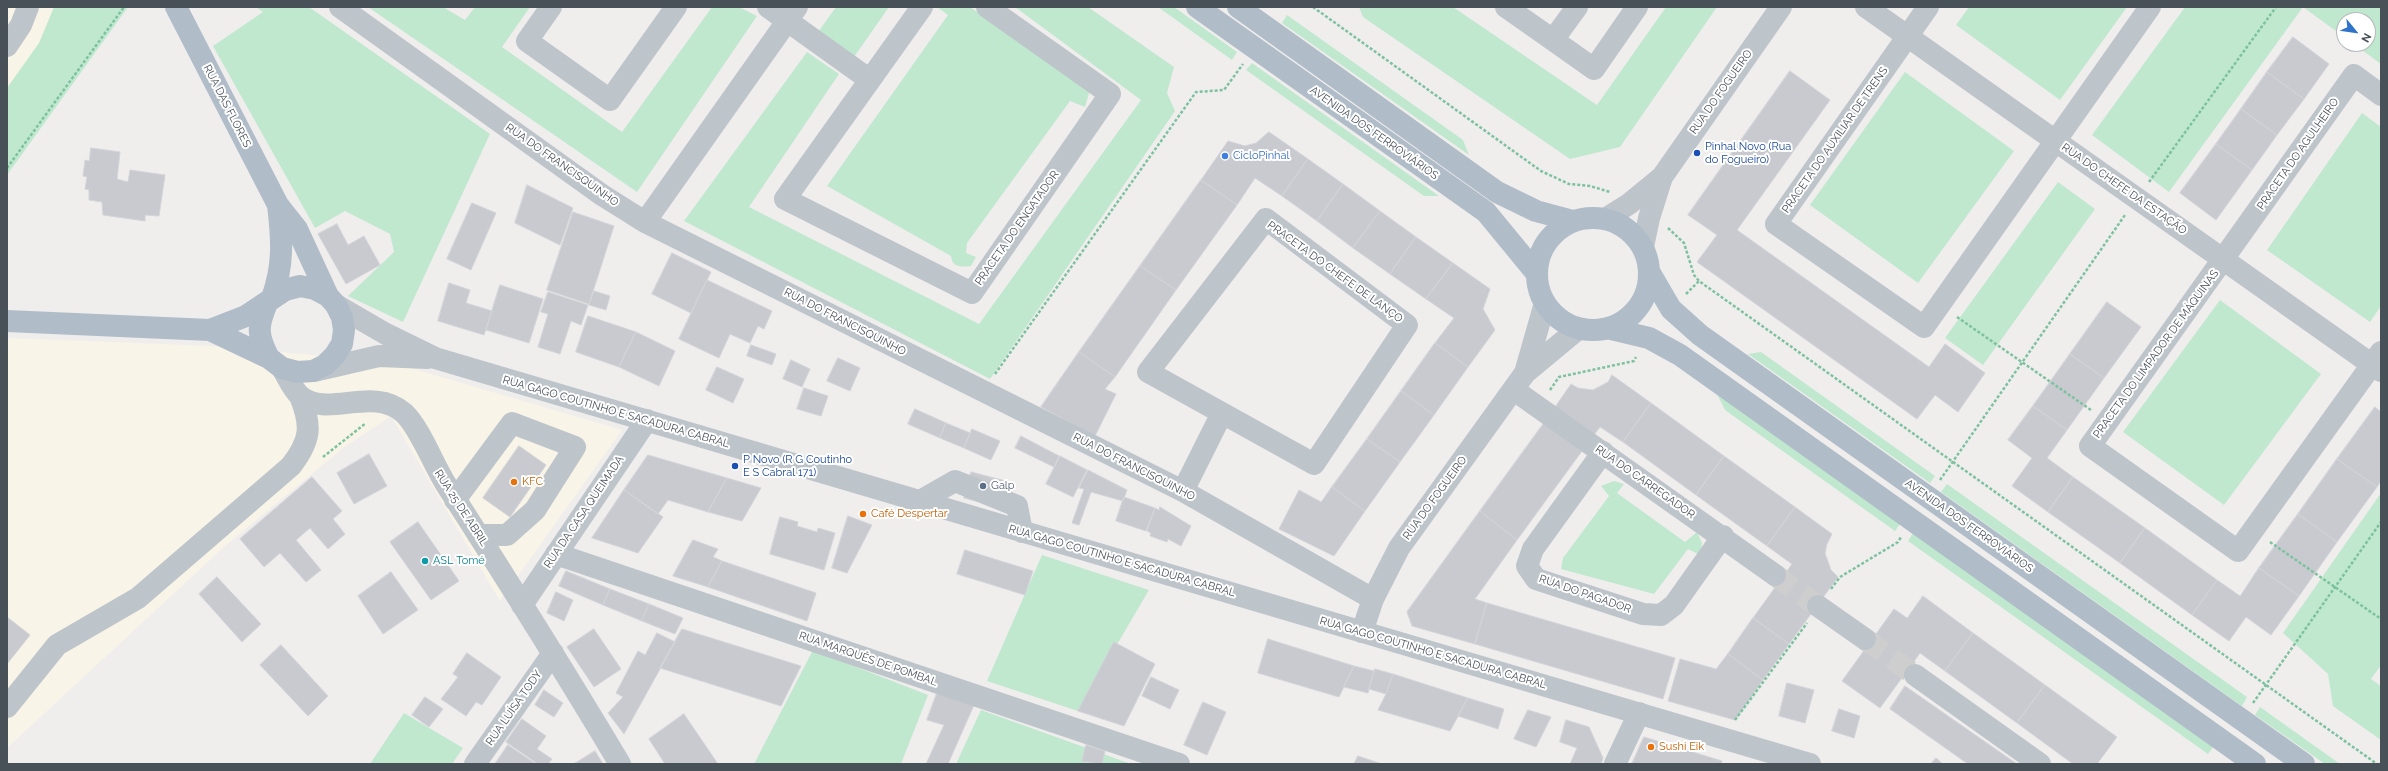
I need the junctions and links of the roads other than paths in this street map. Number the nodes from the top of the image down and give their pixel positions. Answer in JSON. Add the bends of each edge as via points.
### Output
{"nodes":[{"id":1,"x":28,"y":7,"type":"edge"},
{"id":2,"x":176,"y":7,"type":"edge"},
{"id":3,"x":340,"y":7,"type":"edge"},
{"id":4,"x":551,"y":7,"type":"edge"},
{"id":5,"x":676,"y":7,"type":"edge"},
{"id":6,"x":768,"y":7,"type":"edge"},
{"id":7,"x":922,"y":7,"type":"edge"},
{"id":8,"x":986,"y":7,"type":"edge"},
{"id":9,"x":1197,"y":7,"type":"edge"},
{"id":10,"x":1238,"y":7,"type":"edge"},
{"id":11,"x":1506,"y":7,"type":"edge"},
{"id":12,"x":1577,"y":7,"type":"edge"},
{"id":13,"x":1637,"y":7,"type":"edge"},
{"id":14,"x":1781,"y":7,"type":"edge"},
{"id":15,"x":1866,"y":7,"type":"edge"},
{"id":16,"x":1928,"y":7,"type":"edge"},
{"id":17,"x":2150,"y":7,"type":"edge"},
{"id":18,"x":792,"y":14,"type":"edge"},
{"id":19,"x":1907,"y":36,"type":"junction"},
{"id":20,"x":1553,"y":40,"type":"junction"},
{"id":21,"x":7,"y":46,"type":"edge"},
{"id":22,"x":870,"y":80,"type":"junction"},
{"id":23,"x":2381,"y":95,"type":"edge"},
{"id":24,"x":2057,"y":142,"type":"junction"},
{"id":25,"x":1662,"y":177,"type":"junction"},
{"id":26,"x":278,"y":205,"type":"junction"},
{"id":27,"x":1604,"y":219,"type":"junction"},
{"id":28,"x":645,"y":222,"type":"junction"},
{"id":29,"x":1573,"y":222,"type":"junction"},
{"id":30,"x":1643,"y":248,"type":"junction"},
{"id":31,"x":2224,"y":260,"type":"junction"},
{"id":32,"x":1650,"y":273,"type":"junction"},
{"id":33,"x":1537,"y":274,"type":"junction"},
{"id":34,"x":332,"y":300,"type":"junction"},
{"id":35,"x":269,"y":301,"type":"junction"},
{"id":36,"x":1545,"y":302,"type":"junction"},
{"id":37,"x":7,"y":321,"type":"edge"},
{"id":38,"x":1578,"y":328,"type":"junction"},
{"id":39,"x":1608,"y":328,"type":"junction"},
{"id":40,"x":210,"y":330,"type":"junction"},
{"id":41,"x":435,"y":358,"type":"junction"},
{"id":42,"x":2378,"y":362,"type":"edge"},
{"id":43,"x":275,"y":363,"type":"junction"},
{"id":44,"x":313,"y":371,"type":"junction"},
{"id":45,"x":1519,"y":382,"type":"junction"},
{"id":46,"x":300,"y":396,"type":"junction"},
{"id":47,"x":1222,"y":413,"type":"junction"},
{"id":48,"x":646,"y":420,"type":"junction"},
{"id":49,"x":1603,"y":452,"type":"junction"},
{"id":50,"x":1183,"y":491,"type":"junction"},
{"id":51,"x":455,"y":500,"type":"junction"},
{"id":52,"x":920,"y":502,"type":"junction"},
{"id":53,"x":1022,"y":532,"type":"junction"},
{"id":54,"x":478,"y":535,"type":"junction"},
{"id":55,"x":1723,"y":536,"type":"junction"},
{"id":56,"x":556,"y":554,"type":"junction"},
{"id":57,"x":1775,"y":575,"type":"tunnel mouth"},
{"id":58,"x":1373,"y":599,"type":"junction"},
{"id":59,"x":522,"y":605,"type":"junction"},
{"id":60,"x":1819,"y":606,"type":"tunnel mouth"},
{"id":61,"x":1362,"y":632,"type":"junction"},
{"id":62,"x":1865,"y":639,"type":"tunnel mouth"},
{"id":63,"x":553,"y":653,"type":"junction"},
{"id":64,"x":1915,"y":675,"type":"tunnel mouth"},
{"id":65,"x":7,"y":707,"type":"edge"},
{"id":66,"x":1639,"y":713,"type":"junction"},
{"id":67,"x":475,"y":764,"type":"edge"},
{"id":68,"x":620,"y":764,"type":"edge"},
{"id":69,"x":1179,"y":764,"type":"edge"},
{"id":70,"x":1614,"y":764,"type":"edge"},
{"id":71,"x":1810,"y":764,"type":"edge"},
{"id":72,"x":2040,"y":764,"type":"edge"},
{"id":73,"x":2255,"y":764,"type":"edge"},
{"id":74,"x":2304,"y":764,"type":"edge"}],
"edges":[{"from":1,"to":21,"type":"street","via":[[21,25]]},
{"from":2,"to":26,"type":"main road","name":"RUA DAS FLORES"},
{"from":3,"to":28,"type":"street","name":"RUA DO FRANCISQUINHO","via":[[602,195]]},
{"from":4,"to":5,"type":"street","via":[[527,41],[610,100]]},
{"from":6,"to":18,"type":"street"},
{"from":7,"to":22,"type":"street","name":"PRACETA DO ENGATADOR"},
{"from":8,"to":22,"type":"street","name":"PRACETA DO ENGATADOR","via":[[1110,94],[972,293],[785,199]]},
{"from":9,"to":33,"type":"main road","name":"AVENIDA DOS FERROVIÁRIOS","via":[[1486,212]]},
{"from":10,"to":29,"type":"main road","name":"AVENIDA DOS FERROVIÁRIOS","via":[[1497,192],[1536,211]]},
{"from":11,"to":20,"type":"street"},
{"from":12,"to":20,"type":"street"},
{"from":13,"to":20,"type":"street","via":[[1594,69]]},
{"from":14,"to":25,"type":"street","name":"RUA DO FOGUEIRO"},
{"from":15,"to":19,"type":"street","name":"RUA DO CHEFE DA ESTAÇÃO"},
{"from":16,"to":19,"type":"street"},
{"from":17,"to":24,"type":"street","name":"PRACETA DO AUXILIAR DE TRENS"},
{"from":18,"to":22,"type":"street"},
{"from":18,"to":28,"type":"street"},
{"from":19,"to":24,"type":"street","name":"RUA DO CHEFE DA ESTAÇÃO"},
{"from":19,"to":24,"type":"street","name":"PRACETA DO AUXILIAR DE TRENS","via":[[1776,224],[1924,327]]},
{"from":23,"to":31,"type":"street","name":"PRACETA DO AGULHEIRO","via":[[2354,75]]},
{"from":24,"to":31,"type":"street","name":"RUA DO CHEFE DA ESTAÇÃO"},
{"from":25,"to":27,"type":"street","via":[[1629,204]]},
{"from":25,"to":30,"type":"street"},
{"from":26,"to":34,"type":"main road","via":[[297,229]]},
{"from":26,"to":35,"type":"main road","via":[[282,241],[280,276]]},
{"from":27,"to":29,"type":"main road","name":"AVENIDA DOS FERROVIÁRIOS","via":[[1589,218]]},
{"from":27,"to":30,"type":"main road","name":"AVENIDA DOS FERROVIÁRIOS","via":[[1620,224]]},
{"from":28,"to":50,"type":"street","name":"RUA DO FRANCISQUINHO"},
{"from":29,"to":33,"type":"main road","name":"AVENIDA DOS FERROVIÁRIOS","via":[[1559,230],[1547,242],[1539,258]]},
{"from":30,"to":32,"type":"main road","name":"AVENIDA DOS FERROVIÁRIOS"},
{"from":31,"to":42,"type":"street","name":"RUA DO CHEFE DA ESTAÇÃO"},
{"from":31,"to":42,"type":"street","name":"PRACETA DO LIMPADOR DE MÁQUINAS","via":[[2090,446],[2238,551]]},
{"from":32,"to":39,"type":"main road","name":"AVENIDA DOS FERROVIÁRIOS","via":[[1647,291],[1638,308],[1625,321]]},
{"from":32,"to":74,"type":"main road","name":"AVENIDA DOS FERROVIÁRIOS","via":[[1671,309],[1684,322]]},
{"from":33,"to":36,"type":"main road","name":"AVENIDA DOS FERROVIÁRIOS","via":[[1539,289]]},
{"from":34,"to":35,"type":"main road","via":[[315,289],[300,286],[285,290]]},
{"from":34,"to":41,"type":"street","name":"RUA GAGO COUTINHO E SACADURA CABRAL","via":[[386,334]]},
{"from":34,"to":44,"type":"main road","via":[[342,317],[342,344],[335,356]]},
{"from":35,"to":40,"type":"main road","via":[[246,316]]},
{"from":35,"to":43,"type":"main road","via":[[259,321],[260,341]]},
{"from":36,"to":38,"type":"main road","name":"AVENIDA DOS FERROVIÁRIOS","via":[[1553,314]]},
{"from":36,"to":45,"type":"street","name":"RUA DO FOGUEIRO"},
{"from":37,"to":40,"type":"main road"},
{"from":38,"to":39,"type":"main road","name":"AVENIDA DOS FERROVIÁRIOS","via":[[1593,331]]},
{"from":38,"to":45,"type":"street","name":"RUA DO FOGUEIRO"},
{"from":39,"to":73,"type":"main road","name":"AVENIDA DOS FERROVIÁRIOS","via":[[1666,345]]},
{"from":40,"to":43,"type":"main road"},
{"from":41,"to":44,"type":"street","name":"RUA GAGO COUTINHO E SACADURA CABRAL","via":[[379,356]]},
{"from":41,"to":48,"type":"street","name":"RUA GAGO COUTINHO E SACADURA CABRAL"},
{"from":43,"to":44,"type":"main road","via":[[297,372]]},
{"from":43,"to":46,"type":"street"},
{"from":45,"to":49,"type":"street","name":"RUA DO CARREGADOR"},
{"from":45,"to":58,"type":"street","name":"RUA DO FOGUEIRO","via":[[1399,548]]},
{"from":46,"to":51,"type":"street","name":"RUA 25 DE ABRIL","via":[[316,403],[372,401],[392,405],[415,427],[434,467]]},
{"from":46,"to":65,"type":"street","via":[[308,417],[309,429],[305,444],[291,466],[138,598],[57,645]]},
{"from":47,"to":47,"type":"street","name":"PRACETA DO CHEFE DE LANÇO","via":[[1148,372],[1266,219],[1407,325],[1314,464]]},
{"from":47,"to":50,"type":"street"},
{"from":48,"to":52,"type":"street","name":"RUA GAGO COUTINHO E SACADURA CABRAL"},
{"from":48,"to":56,"type":"street","name":"RUA DA CASA QUEIMADA"},
{"from":49,"to":55,"type":"street","name":"RUA DO CARREGADOR"},
{"from":49,"to":55,"type":"street","name":"RUA DO PAGADOR","via":[[1533,549],[1528,566],[1536,579],[1643,614],[1661,615],[1674,605]]},
{"from":50,"to":58,"type":"street","name":"RUA DO FRANCISQUINHO"},
{"from":51,"to":54,"type":"street","name":"RUA 25 DE ABRIL"},
{"from":51,"to":54,"type":"street","via":[[512,423],[575,447],[535,510],[507,535]]},
{"from":52,"to":53,"type":"street","name":"RUA GAGO COUTINHO E SACADURA CABRAL"},
{"from":52,"to":53,"type":"street","via":[[955,481],[1017,506]]},
{"from":53,"to":61,"type":"street","name":"RUA GAGO COUTINHO E SACADURA CABRAL"},
{"from":54,"to":59,"type":"street","name":"RUA 25 DE ABRIL"},
{"from":55,"to":57,"type":"street","name":"RUA DO CARREGADOR"},
{"from":56,"to":59,"type":"street","name":"RUA DA CASA QUEIMADA"},
{"from":56,"to":69,"type":"street","name":"RUA MARQUÊS DE POMBAL"},
{"from":58,"to":61,"type":"street","name":"RUA DO FOGUEIRO"},
{"from":59,"to":63,"type":"street","name":"RUA 25 DE ABRIL"},
{"from":60,"to":62,"type":"street"},
{"from":61,"to":66,"type":"street","name":"RUA GAGO COUTINHO E SACADURA CABRAL"},
{"from":63,"to":67,"type":"street","name":"RUA LUÍSA TODY"},
{"from":63,"to":68,"type":"street","name":"RUA 25 DE ABRIL"},
{"from":64,"to":72,"type":"street"},
{"from":66,"to":70,"type":"street"},
{"from":66,"to":71,"type":"street","name":"RUA GAGO COUTINHO E SACADURA CABRAL"}]}
